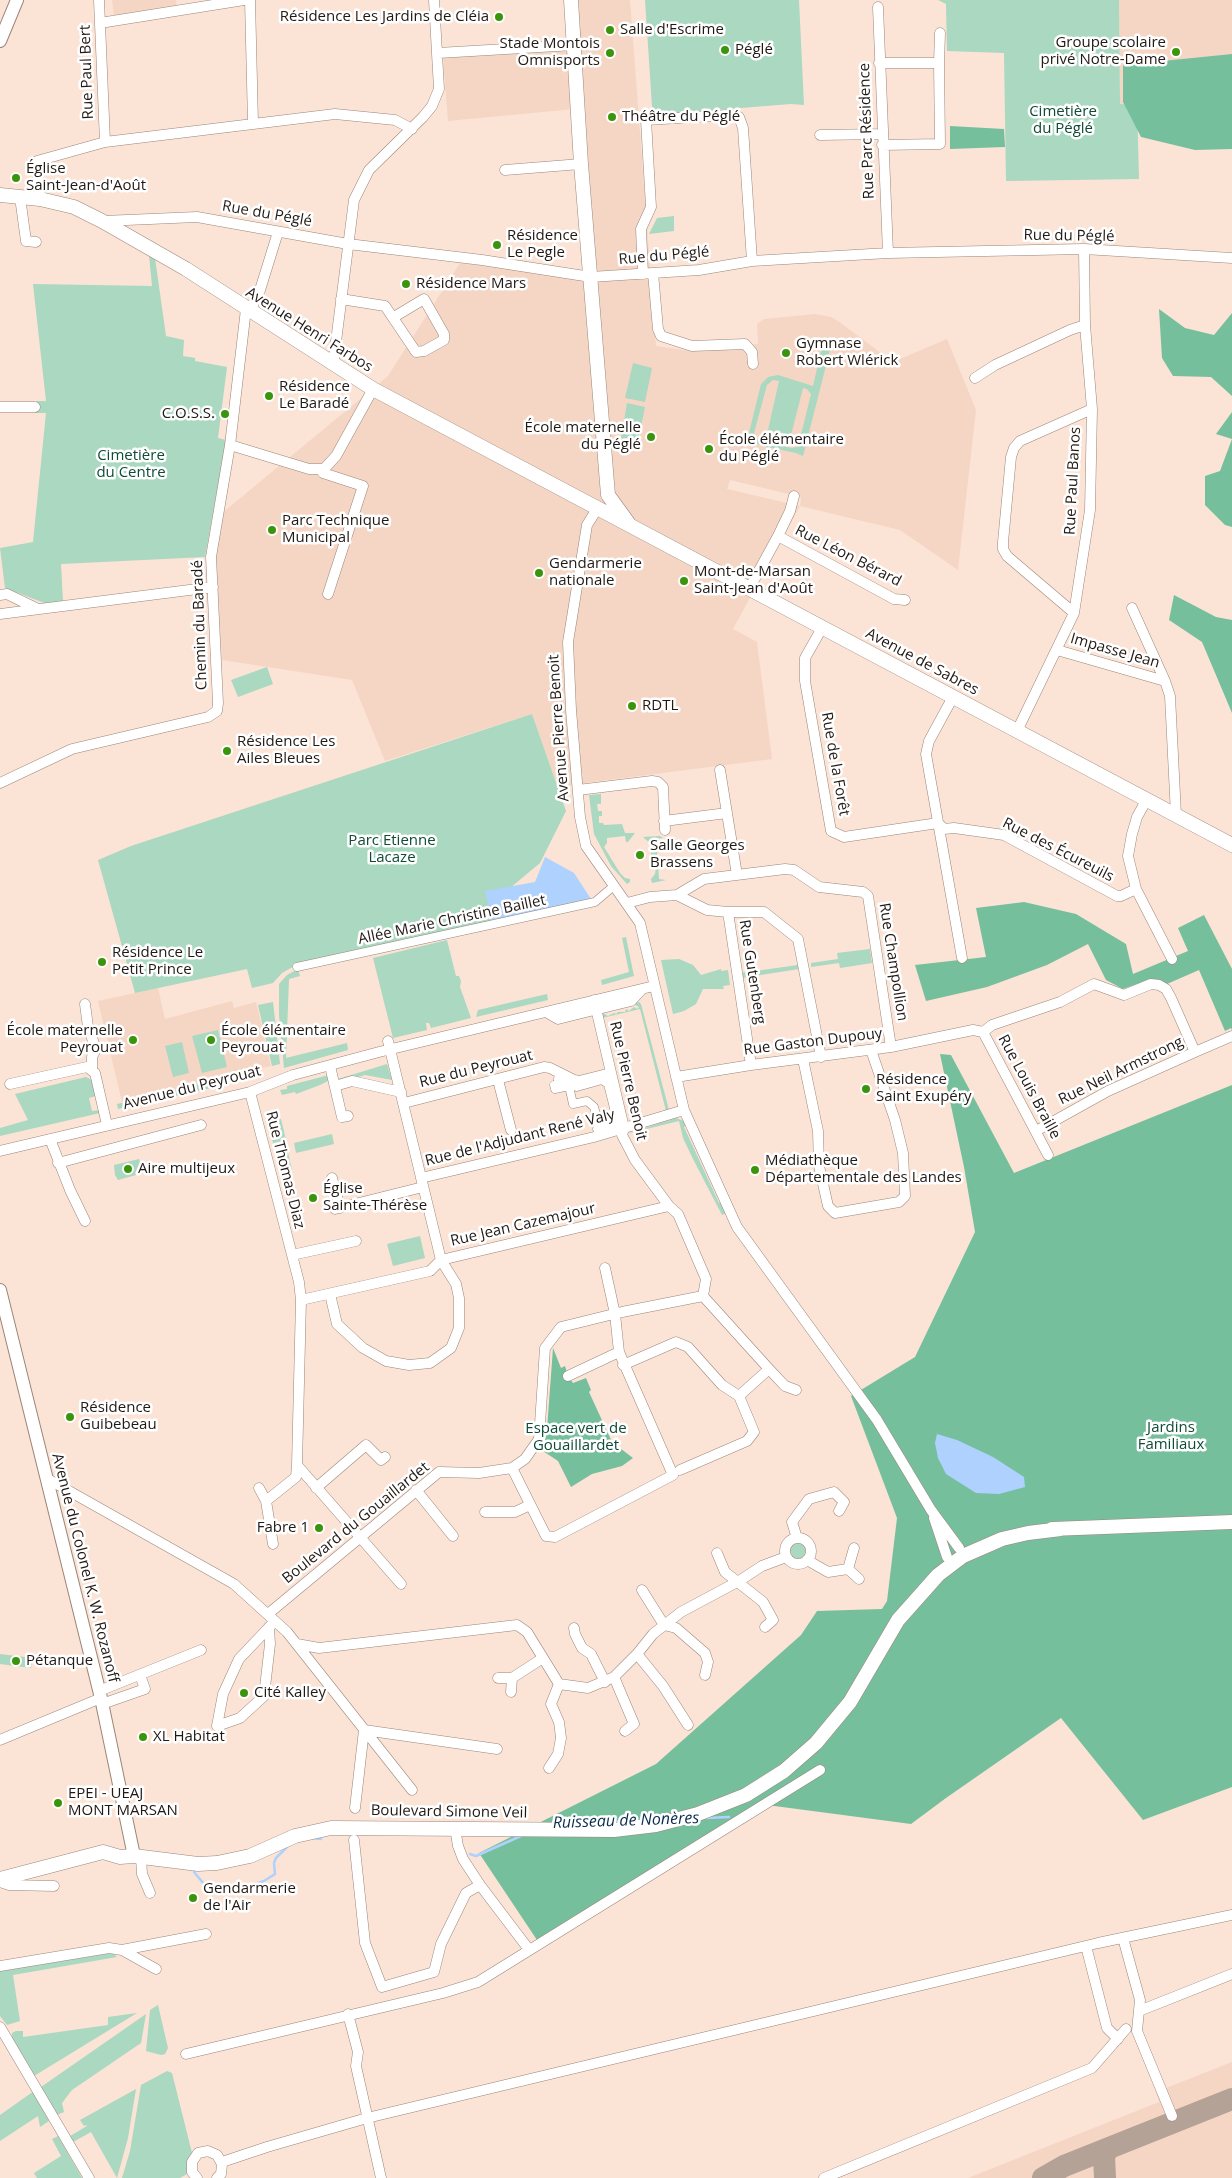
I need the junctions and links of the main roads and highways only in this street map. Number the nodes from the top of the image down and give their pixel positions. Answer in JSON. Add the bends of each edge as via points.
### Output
{"nodes":[{"id":1,"x":571,"y":0,"type":"edge"},
{"id":2,"x":0,"y":196,"type":"edge"},
{"id":3,"x":608,"y":495,"type":"junction"},
{"id":4,"x":597,"y":509,"type":"junction"},
{"id":5,"x":631,"y":527,"type":"junction"},
{"id":6,"x":1232,"y":845,"type":"edge"},
{"id":7,"x":1232,"y":1522,"type":"edge"},
{"id":8,"x":1061,"y":1529,"type":"junction"},
{"id":9,"x":950,"y":1560,"type":"junction"},
{"id":10,"x":888,"y":1635,"type":"junction"},
{"id":11,"x":0,"y":1881,"type":"edge"}],
"edges":[{"from":1,"to":3,"type":"main road"},
{"from":2,"to":4,"type":"main road","name":"Avenue Henri Farbos","via":[[40,199],[74,208],[102,221],[186,270],[373,390]]},
{"from":3,"to":4,"type":"main road"},
{"from":3,"to":5,"type":"main road"},
{"from":4,"to":5,"type":"main road","name":"Avenue de Sabres"},
{"from":5,"to":6,"type":"main road","name":"Avenue de Sabres"},
{"from":7,"to":8,"type":"main road","name":"Boulevard Simone Veil"},
{"from":8,"to":9,"type":"main road","name":"Boulevard Simone Veil","via":[[1002,1539]]},
{"from":8,"to":9,"type":"main road","name":"Boulevard Simone Veil","via":[[1018,1530],[984,1539],[959,1548]]},
{"from":9,"to":10,"type":"main road","name":"Boulevard Simone Veil"},
{"from":9,"to":10,"type":"main road","name":"Boulevard Simone Veil","via":[[935,1567],[908,1595],[895,1614]]},
{"from":10,"to":11,"type":"main road","name":"Boulevard Simone Veil","via":[[850,1702],[816,1743],[784,1771],[722,1806],[674,1821],[629,1829],[331,1828],[295,1836],[250,1856],[217,1863],[198,1864],[103,1852]]}]}
